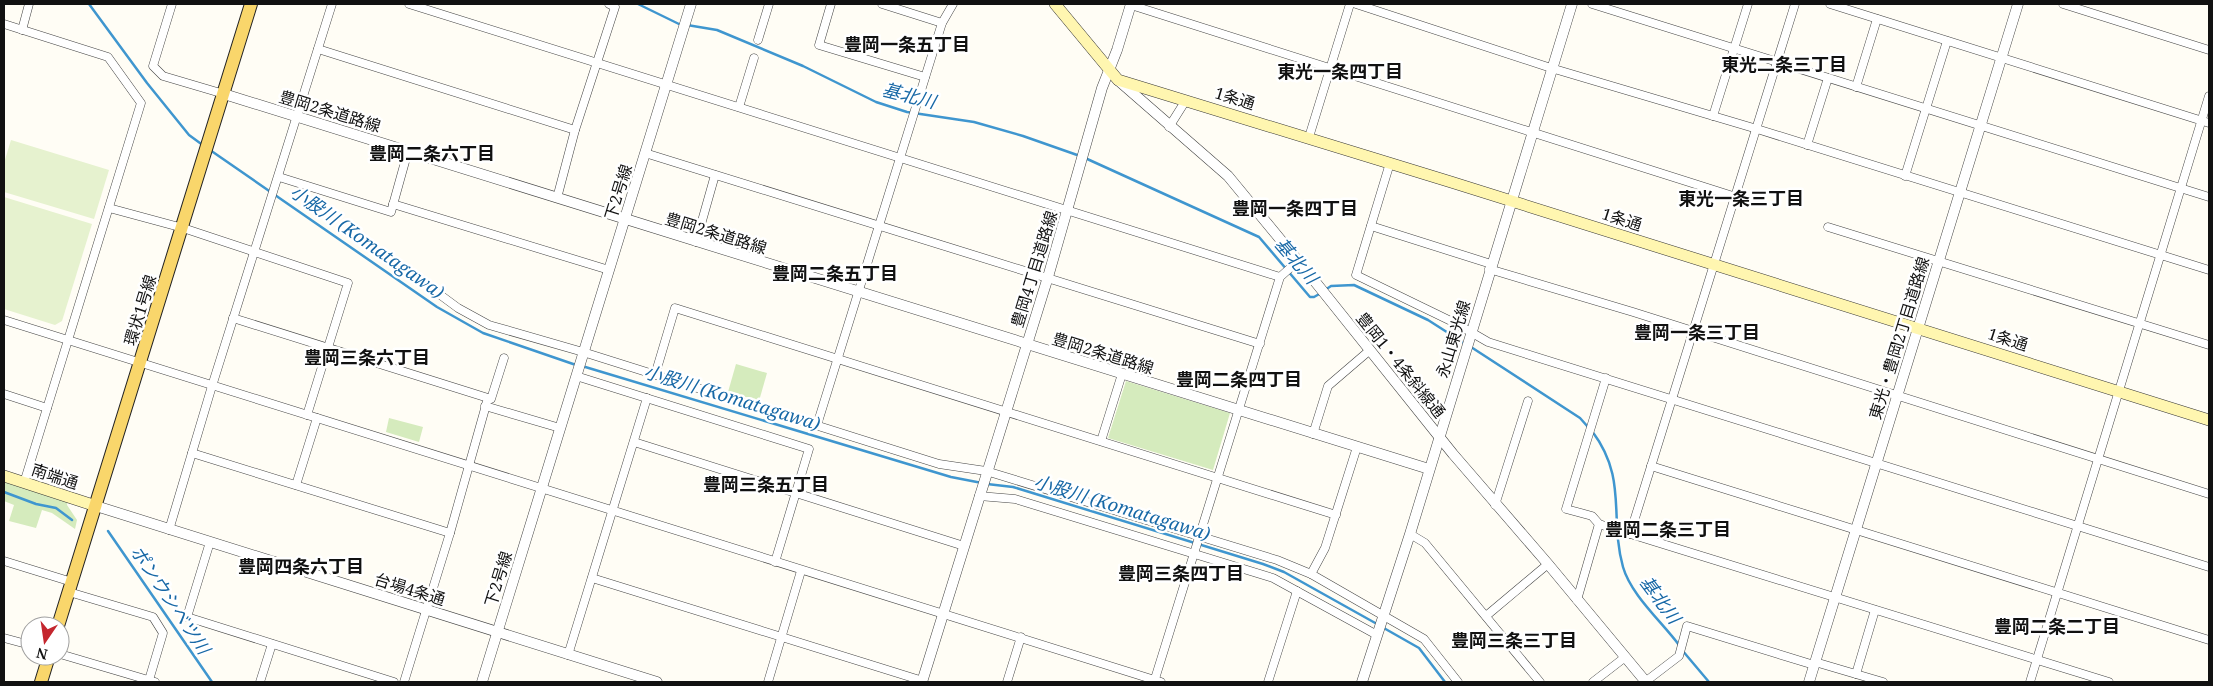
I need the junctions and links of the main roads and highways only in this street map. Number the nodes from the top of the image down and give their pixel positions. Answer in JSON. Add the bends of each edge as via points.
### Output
{"nodes":[{"id":1,"x":251,"y":4,"type":"edge"},
{"id":2,"x":1055,"y":4,"type":"edge"},
{"id":3,"x":2209,"y":420,"type":"edge"},
{"id":4,"x":4,"y":476,"type":"edge"},
{"id":5,"x":96,"y":506,"type":"junction"},
{"id":6,"x":61,"y":616,"type":"edge"},
{"id":7,"x":46,"y":666,"type":"edge"},
{"id":8,"x":41,"y":682,"type":"edge"}],
"edges":[{"from":1,"to":5,"type":"main road","name":"環状1号線"},
{"from":2,"to":3,"type":"main road","name":"1条通","via":[[1118,80]]},
{"from":4,"to":5,"type":"main road","name":"南端通"},
{"from":5,"to":6,"type":"main road","name":"環状1号線"},
{"from":7,"to":8,"type":"main road"}]}
